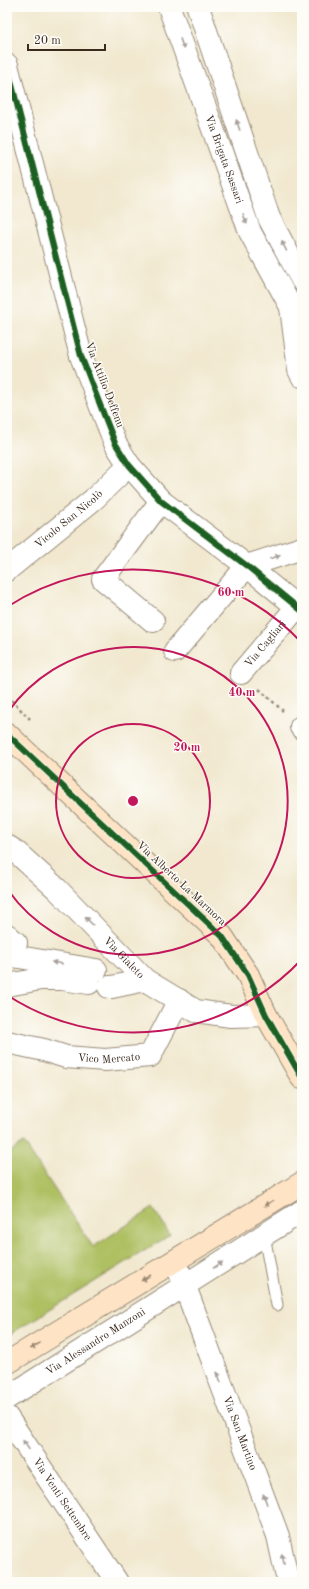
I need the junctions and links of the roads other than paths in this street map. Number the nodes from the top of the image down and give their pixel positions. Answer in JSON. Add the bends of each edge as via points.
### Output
{"nodes":[{"id":1,"x":169,"y":7,"type":"edge"},
{"id":2,"x":198,"y":7,"type":"edge"},
{"id":3,"x":7,"y":64,"type":"edge"},
{"id":4,"x":302,"y":280,"type":"edge"},
{"id":5,"x":296,"y":314,"type":"edge"},
{"id":6,"x":302,"y":376,"type":"edge"},
{"id":7,"x":129,"y":465,"type":"junction"},
{"id":8,"x":161,"y":501,"type":"junction"},
{"id":9,"x":302,"y":548,"type":"edge"},
{"id":10,"x":247,"y":566,"type":"junction"},
{"id":11,"x":7,"y":570,"type":"edge"},
{"id":12,"x":299,"y":609,"type":"edge"},
{"id":13,"x":153,"y":621,"type":"dead end"},
{"id":14,"x":175,"y":651,"type":"dead end"},
{"id":15,"x":241,"y":673,"type":"road end"},
{"id":16,"x":7,"y":734,"type":"edge"},
{"id":17,"x":7,"y":846,"type":"edge"},
{"id":18,"x":9,"y":948,"type":"edge"},
{"id":19,"x":102,"y":978,"type":"junction"},
{"id":20,"x":145,"y":980,"type":"junction"},
{"id":21,"x":7,"y":985,"type":"edge"},
{"id":22,"x":179,"y":1000,"type":"junction"},
{"id":23,"x":266,"y":1014,"type":"junction"},
{"id":24,"x":7,"y":1042,"type":"edge"},
{"id":25,"x":302,"y":1078,"type":"edge"},
{"id":26,"x":302,"y":1183,"type":"edge"},
{"id":27,"x":302,"y":1211,"type":"edge"},
{"id":28,"x":264,"y":1235,"type":"junction"},
{"id":29,"x":175,"y":1260,"type":"junction"},
{"id":30,"x":186,"y":1286,"type":"junction"},
{"id":31,"x":277,"y":1305,"type":"dead end"},
{"id":32,"x":7,"y":1363,"type":"edge"},
{"id":33,"x":7,"y":1398,"type":"edge"},
{"id":34,"x":7,"y":1417,"type":"edge"},
{"id":35,"x":109,"y":1579,"type":"edge"},
{"id":36,"x":291,"y":1582,"type":"edge"}],
"edges":[{"from":1,"to":5,"type":"street","name":"Via Brigata Sassari","one_way":true,"via":[[250,232]]},
{"from":4,"to":2,"type":"street","one_way":true,"via":[[269,218]]},
{"from":3,"to":7,"type":"street","name":"Via Attilio Deffenu","via":[[80,356],[115,444]]},
{"from":5,"to":6,"type":"street","name":"Via Brigata Sassari","via":[[299,370]]},
{"from":7,"to":8,"type":"street","name":"Via Attilio Deffenu"},
{"from":7,"to":11,"type":"street","name":"Vicolo San Nicolò","via":[[94,499]]},
{"from":8,"to":10,"type":"street","name":"Via Attilio Deffenu"},
{"from":8,"to":13,"type":"street","via":[[103,579]]},
{"from":10,"to":9,"type":"street","one_way":true},
{"from":10,"to":12,"type":"street","name":"Via Attilio Deffenu"},
{"from":10,"to":14,"type":"street"},
{"from":12,"to":15,"type":"street","name":"Via Cagliari"},
{"from":16,"to":23,"type":"street","name":"Via Alberto La Marmora","via":[[222,936],[248,975]]},
{"from":20,"to":17,"type":"street","name":"Via Gialeto","one_way":true,"via":[[58,889]]},
{"from":19,"to":18,"type":"street","one_way":true},
{"from":19,"to":20,"type":"street"},
{"from":19,"to":21,"type":"street","via":[[41,979]]},
{"from":20,"to":22,"type":"street","name":"Via Gialeto"},
{"from":22,"to":23,"type":"street","name":"Via Gialeto","via":[[196,1011],[231,1016]]},
{"from":22,"to":24,"type":"street","name":"Vico Mercato","via":[[150,1056],[105,1060],[66,1057]]},
{"from":23,"to":25,"type":"street","name":"Via Alberto La Marmora"},
{"from":26,"to":29,"type":"street","one_way":true},
{"from":27,"to":28,"type":"street","name":"Via Alessandro Manzoni"},
{"from":30,"to":28,"type":"street","name":"Via Alessandro Manzoni","one_way":true},
{"from":28,"to":31,"type":"lane"},
{"from":29,"to":30,"type":"street"},
{"from":29,"to":32,"type":"street","one_way":true},
{"from":30,"to":33,"type":"street","name":"Via Alessandro Manzoni"},
{"from":36,"to":30,"type":"street","name":"Via San Martino","one_way":true,"via":[[286,1573],[278,1536]]},
{"from":35,"to":34,"type":"street","name":"Via Venti Settembre","one_way":true}]}
